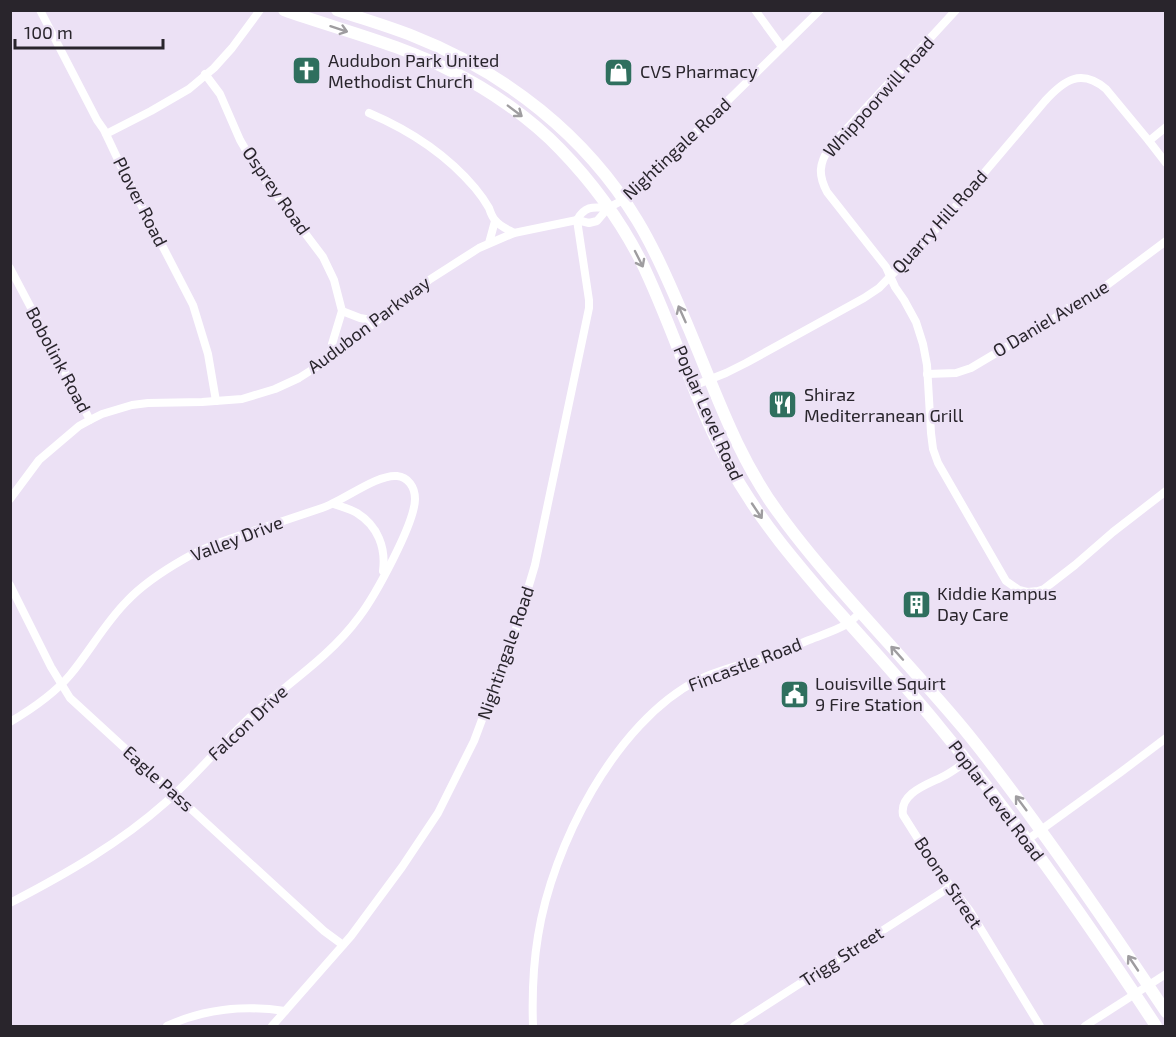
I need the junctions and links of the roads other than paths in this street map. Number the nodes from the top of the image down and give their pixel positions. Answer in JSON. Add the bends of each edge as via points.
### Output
{"nodes":[{"id":1,"x":40,"y":10,"type":"edge"},
{"id":2,"x":260,"y":10,"type":"edge"},
{"id":3,"x":284,"y":10,"type":"edge"},
{"id":4,"x":337,"y":10,"type":"edge"},
{"id":5,"x":755,"y":10,"type":"edge"},
{"id":6,"x":820,"y":10,"type":"edge"},
{"id":7,"x":956,"y":10,"type":"edge"},
{"id":8,"x":782,"y":47,"type":"junction"},
{"id":9,"x":205,"y":74,"type":"junction"},
{"id":10,"x":369,"y":113,"type":"dead end"},
{"id":11,"x":1166,"y":127,"type":"edge"},
{"id":12,"x":106,"y":134,"type":"junction"},
{"id":13,"x":1149,"y":141,"type":"junction"},
{"id":14,"x":1166,"y":163,"type":"edge"},
{"id":15,"x":623,"y":200,"type":"junction"},
{"id":16,"x":609,"y":208,"type":"junction"},
{"id":17,"x":577,"y":220,"type":"junction"},
{"id":18,"x":495,"y":221,"type":"junction"},
{"id":19,"x":514,"y":233,"type":"junction"},
{"id":20,"x":1166,"y":241,"type":"edge"},
{"id":21,"x":489,"y":243,"type":"junction"},
{"id":22,"x":10,"y":268,"type":"edge"},
{"id":23,"x":890,"y":278,"type":"junction"},
{"id":24,"x":342,"y":310,"type":"junction"},
{"id":25,"x":376,"y":321,"type":"junction"},
{"id":26,"x":331,"y":356,"type":"junction"},
{"id":27,"x":927,"y":374,"type":"junction"},
{"id":28,"x":709,"y":380,"type":"junction"},
{"id":29,"x":693,"y":386,"type":"junction"},
{"id":30,"x":216,"y":402,"type":"junction"},
{"id":31,"x":90,"y":420,"type":"junction"},
{"id":32,"x":411,"y":484,"type":"joint"},
{"id":33,"x":1166,"y":491,"type":"edge"},
{"id":34,"x":10,"y":500,"type":"edge"},
{"id":35,"x":334,"y":504,"type":"junction"},
{"id":36,"x":381,"y":581,"type":"junction"},
{"id":37,"x":10,"y":585,"type":"edge"},
{"id":38,"x":861,"y":612,"type":"junction"},
{"id":39,"x":848,"y":623,"type":"junction"},
{"id":40,"x":61,"y":684,"type":"junction"},
{"id":41,"x":10,"y":722,"type":"edge"},
{"id":42,"x":1166,"y":738,"type":"edge"},
{"id":43,"x":967,"y":761,"type":"junction"},
{"id":44,"x":175,"y":794,"type":"junction"},
{"id":45,"x":1041,"y":830,"type":"junction"},
{"id":46,"x":1027,"y":840,"type":"junction"},
{"id":47,"x":950,"y":887,"type":"junction"},
{"id":48,"x":10,"y":903,"type":"edge"},
{"id":49,"x":343,"y":945,"type":"junction"},
{"id":50,"x":1166,"y":974,"type":"edge"},
{"id":51,"x":1148,"y":986,"type":"junction"},
{"id":52,"x":1134,"y":994,"type":"junction"},
{"id":53,"x":285,"y":1011,"type":"junction"},
{"id":54,"x":1166,"y":1012,"type":"edge"},
{"id":55,"x":167,"y":1026,"type":"edge"},
{"id":56,"x":272,"y":1026,"type":"edge"},
{"id":57,"x":533,"y":1026,"type":"edge"},
{"id":58,"x":734,"y":1026,"type":"edge"},
{"id":59,"x":1040,"y":1026,"type":"edge"},
{"id":60,"x":1085,"y":1026,"type":"edge"},
{"id":61,"x":1156,"y":1026,"type":"edge"}],
"edges":[{"from":1,"to":12,"type":"street","name":"Plover Road"},
{"from":2,"to":9,"type":"street","via":[[232,48]]},
{"from":3,"to":16,"type":"main road","name":"Poplar Level Road","one_way":true,"via":[[417,56],[489,92],[558,147]]},
{"from":4,"to":15,"type":"main road","name":"Poplar Level Road","via":[[413,36],[494,76],[575,141]]},
{"from":5,"to":8,"type":"street"},
{"from":6,"to":8,"type":"street","name":"Nightingale Road"},
{"from":7,"to":23,"type":"street","name":"Whippoorwill Road","via":[[829,148],[821,164],[827,192],[886,267]]},
{"from":8,"to":15,"type":"street","name":"Nightingale Road"},
{"from":9,"to":12,"type":"street","via":[[189,88]]},
{"from":9,"to":24,"type":"street","name":"Osprey Road","via":[[220,94],[258,171],[323,256]]},
{"from":10,"to":18,"type":"street","via":[[442,156],[476,189]]},
{"from":11,"to":13,"type":"street"},
{"from":12,"to":30,"type":"street","name":"Plover Road","via":[[194,305]]},
{"from":13,"to":14,"type":"street","name":"Quarry Hill Road"},
{"from":13,"to":23,"type":"street","name":"Quarry Hill Road","via":[[1099,83],[1082,78],[1064,83]]},
{"from":15,"to":16,"type":"street","name":"Nightingale Road"},
{"from":28,"to":15,"type":"main road","name":"Poplar Level Road","one_way":true,"via":[[650,244]]},
{"from":16,"to":17,"type":"street","name":"Audubon Parkway","via":[[591,207],[581,212]]},
{"from":16,"to":17,"type":"street","name":"Audubon Parkway","via":[[597,221]]},
{"from":16,"to":29,"type":"main road","name":"Poplar Level Road","one_way":true,"via":[[639,257]]},
{"from":17,"to":19,"type":"street","name":"Audubon Parkway"},
{"from":17,"to":49,"type":"street","name":"Nightingale Road","via":[[589,308],[536,565],[516,629],[474,741],[438,813]]},
{"from":18,"to":19,"type":"street"},
{"from":18,"to":21,"type":"street"},
{"from":19,"to":21,"type":"street","name":"Audubon Parkway"},
{"from":20,"to":27,"type":"street","name":"O Daniel Avenue","via":[[1079,305],[971,368]]},
{"from":21,"to":25,"type":"street","name":"Audubon Parkway","via":[[429,280]]},
{"from":22,"to":31,"type":"street","name":"Bobolink Road"},
{"from":23,"to":27,"type":"street","name":"Whippoorwill Road","via":[[916,322]]},
{"from":23,"to":28,"type":"street","name":"Quarry Hill Road","via":[[864,298]]},
{"from":24,"to":25,"type":"street"},
{"from":24,"to":26,"type":"street"},
{"from":25,"to":26,"type":"street","name":"Audubon Parkway"},
{"from":26,"to":30,"type":"street","name":"Audubon Parkway","via":[[299,378],[274,389]]},
{"from":27,"to":33,"type":"street","name":"Whippoorwill Road","via":[[931,433],[938,463],[1006,581],[1019,590],[1044,589]]},
{"from":28,"to":29,"type":"street","name":"Quarry Hill Road"},
{"from":28,"to":38,"type":"main road","name":"Poplar Level Road","via":[[741,452],[768,498]]},
{"from":29,"to":39,"type":"main road","name":"Poplar Level Road","one_way":true,"via":[[746,495],[781,544]]},
{"from":30,"to":31,"type":"street","name":"Audubon Parkway","via":[[132,405]]},
{"from":31,"to":34,"type":"street","name":"Audubon Parkway","via":[[39,460]]},
{"from":32,"to":35,"type":"street","name":"Valley Drive","via":[[405,478],[388,476]]},
{"from":32,"to":36,"type":"street","name":"Falcon Drive","via":[[414,507]]},
{"from":35,"to":36,"type":"street","via":[[356,512],[379,537],[385,558]]},
{"from":35,"to":40,"type":"street","name":"Valley Drive","via":[[213,545],[158,575],[116,613]]},
{"from":36,"to":44,"type":"street","name":"Falcon Drive","via":[[360,616],[333,647],[258,710]]},
{"from":37,"to":40,"type":"street","name":"Eagle Pass"},
{"from":38,"to":39,"type":"street","name":"Fincastle Road"},
{"from":45,"to":38,"type":"main road","name":"Poplar Level Road","one_way":true,"via":[[965,731]]},
{"from":39,"to":43,"type":"main road","name":"Poplar Level Road"},
{"from":39,"to":57,"type":"street","name":"Fincastle Road","via":[[699,680],[674,694],[632,733],[592,792],[554,873],[538,934]]},
{"from":40,"to":41,"type":"street","name":"Valley Drive"},
{"from":40,"to":44,"type":"street","name":"Eagle Pass","via":[[70,698]]},
{"from":42,"to":45,"type":"street"},
{"from":43,"to":46,"type":"main road","name":"Poplar Level Road"},
{"from":43,"to":47,"type":"street","name":"Boone Street","via":[[912,794],[902,810]]},
{"from":44,"to":48,"type":"street","name":"Falcon Drive","via":[[107,847]]},
{"from":44,"to":49,"type":"street","name":"Eagle Pass"},
{"from":45,"to":46,"type":"street"},
{"from":51,"to":45,"type":"main road","name":"Poplar Level Road","one_way":true},
{"from":46,"to":52,"type":"main road","name":"Poplar Level Road"},
{"from":47,"to":58,"type":"street","name":"Trigg Street"},
{"from":47,"to":59,"type":"street","name":"Boone Street"},
{"from":49,"to":53,"type":"street","name":"Nightingale Road"},
{"from":50,"to":51,"type":"street"},
{"from":51,"to":52,"type":"street"},
{"from":51,"to":54,"type":"main road","name":"Poplar Level Road"},
{"from":52,"to":60,"type":"street"},
{"from":52,"to":61,"type":"main road","name":"Poplar Level Road"},
{"from":53,"to":55,"type":"street","via":[[218,1011]]},
{"from":53,"to":56,"type":"street","name":"Nightingale Road"}]}
